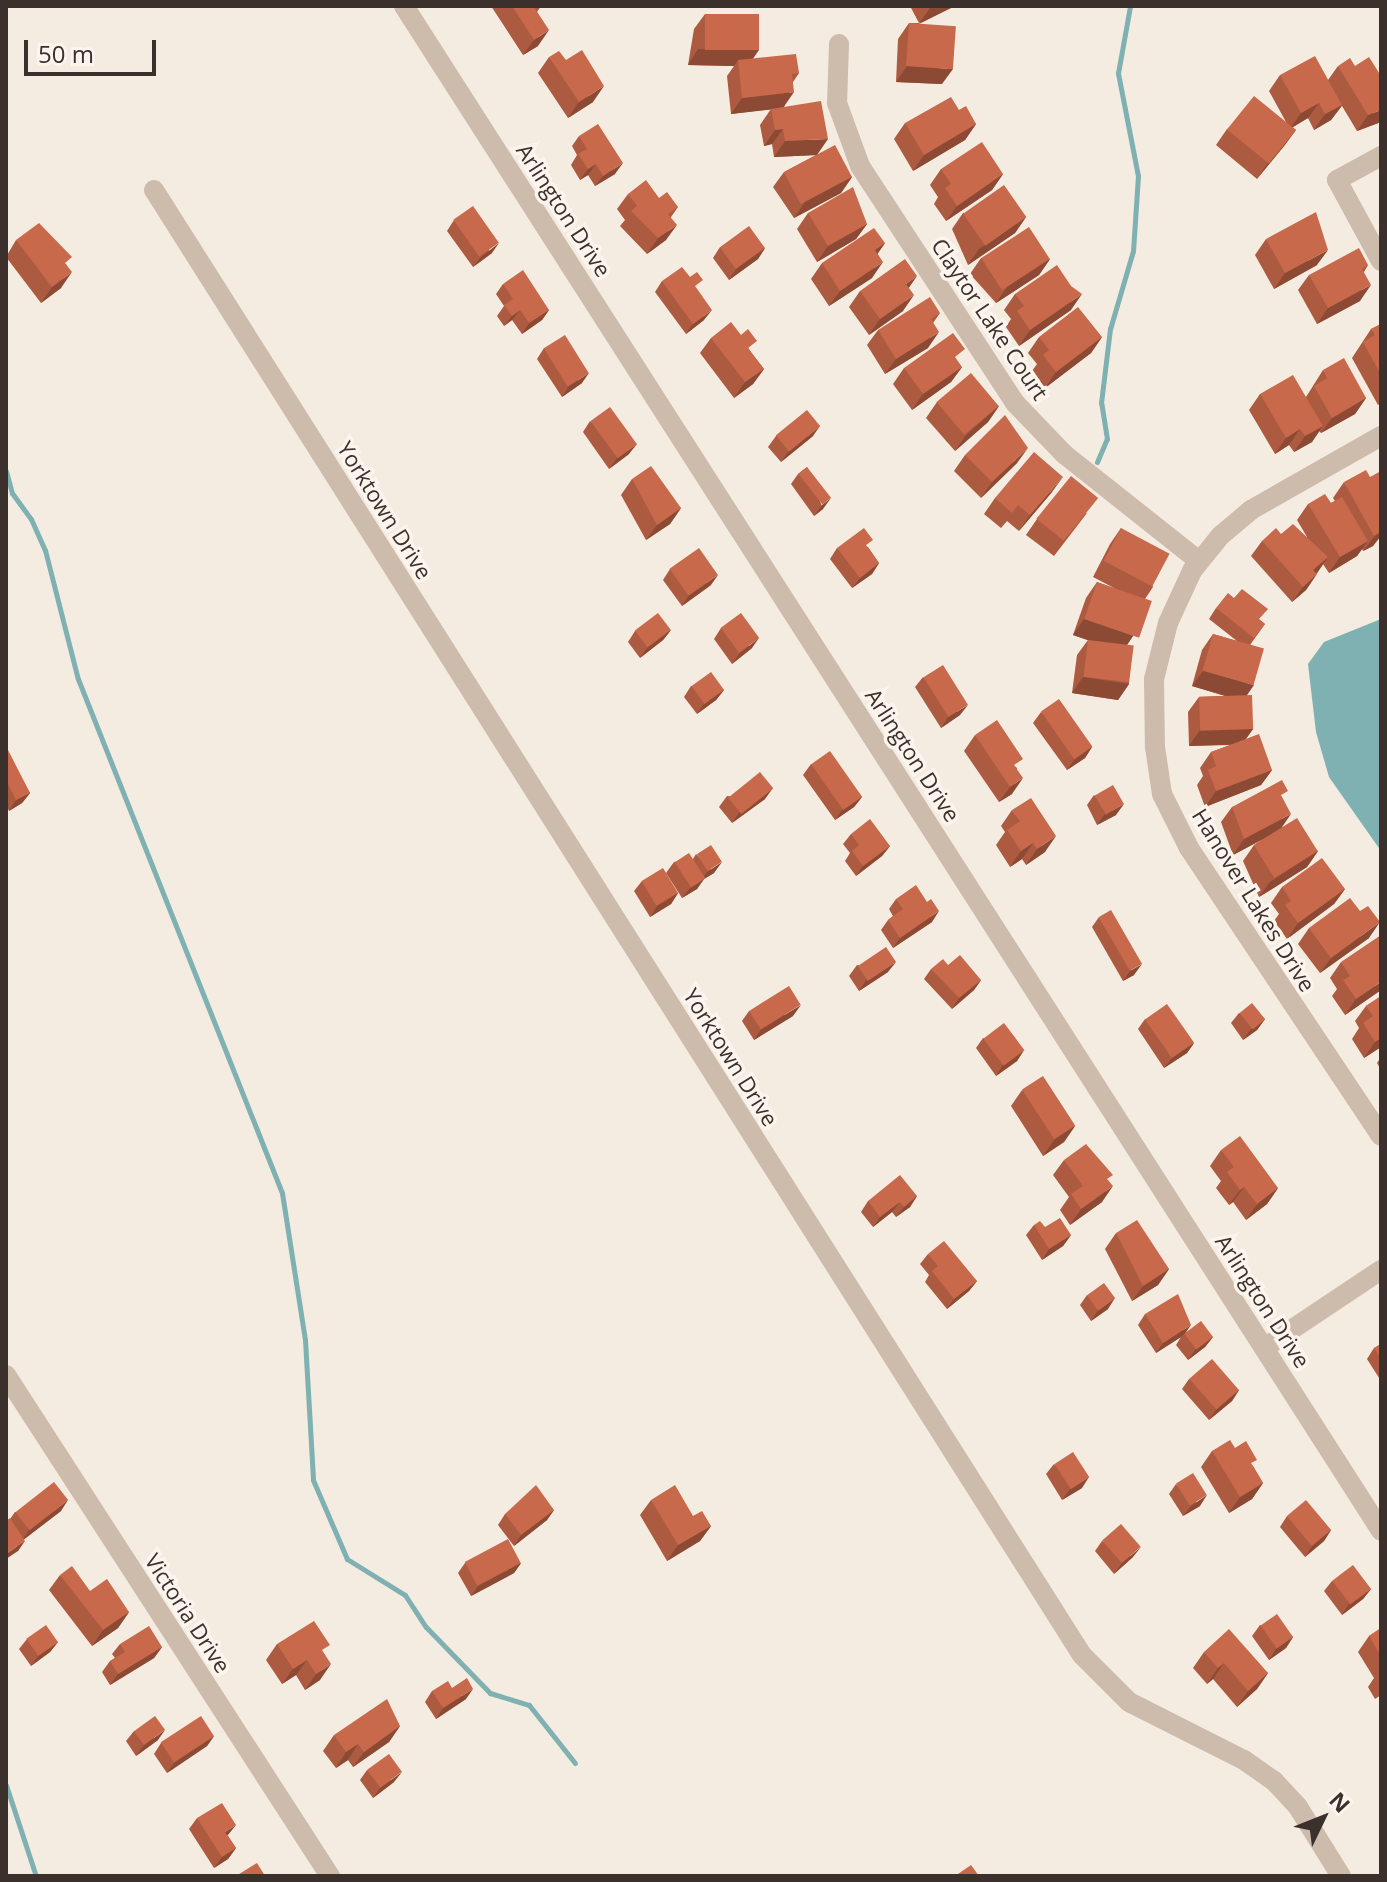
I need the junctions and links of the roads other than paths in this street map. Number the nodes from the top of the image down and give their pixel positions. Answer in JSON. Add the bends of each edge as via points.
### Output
{"nodes":[{"id":1,"x":404,"y":6,"type":"edge"},
{"id":2,"x":839,"y":44,"type":"dead end"},
{"id":3,"x":1381,"y":156,"type":"edge"},
{"id":4,"x":154,"y":190,"type":"dead end"},
{"id":5,"x":1381,"y":261,"type":"edge"},
{"id":6,"x":1381,"y":436,"type":"edge"},
{"id":7,"x":1199,"y":561,"type":"junction"},
{"id":8,"x":1381,"y":1136,"type":"edge"},
{"id":9,"x":1381,"y":1270,"type":"edge"},
{"id":10,"x":1264,"y":1348,"type":"junction"},
{"id":11,"x":6,"y":1375,"type":"edge"},
{"id":12,"x":1381,"y":1531,"type":"edge"},
{"id":13,"x":330,"y":1876,"type":"edge"},
{"id":14,"x":1341,"y":1876,"type":"edge"}],
"edges":[{"from":1,"to":10,"type":"street","name":"Arlington Drive"},
{"from":2,"to":7,"type":"street","name":"Claytor Lake Court","via":[[837,103],[860,166],[1015,403],[1064,454]]},
{"from":3,"to":5,"type":"street","via":[[1337,180]]},
{"from":4,"to":14,"type":"street","name":"Yorktown Drive","via":[[1082,1655],[1129,1702],[1244,1760],[1274,1781],[1298,1807]]},
{"from":6,"to":7,"type":"street","name":"Hanover Lakes Drive","via":[[1251,510]]},
{"from":7,"to":8,"type":"street","name":"Hanover Lakes Drive","via":[[1168,623],[1154,679],[1162,794],[1189,848]]},
{"from":9,"to":10,"type":"street"},
{"from":10,"to":12,"type":"street","name":"Arlington Drive"},
{"from":11,"to":13,"type":"street","name":"Victoria Drive"}]}
